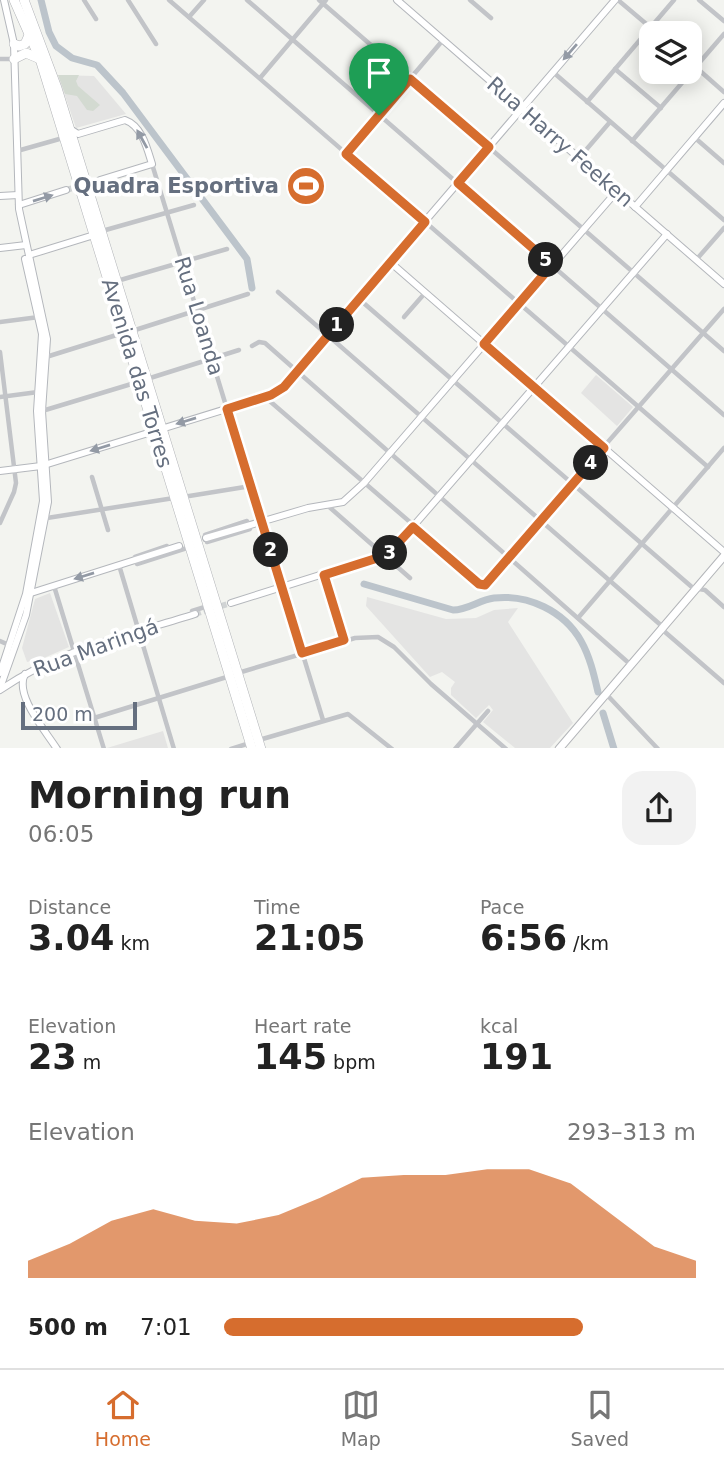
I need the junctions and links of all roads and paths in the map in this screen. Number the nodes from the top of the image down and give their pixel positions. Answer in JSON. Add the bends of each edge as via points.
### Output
{"nodes":[{"id":1,"x":4,"y":0,"type":"edge"},
{"id":2,"x":15,"y":0,"type":"edge"},
{"id":3,"x":24,"y":0,"type":"edge"},
{"id":4,"x":84,"y":0,"type":"edge"},
{"id":5,"x":169,"y":0,"type":"edge"},
{"id":6,"x":204,"y":0,"type":"edge"},
{"id":7,"x":247,"y":0,"type":"edge"},
{"id":8,"x":397,"y":0,"type":"edge"},
{"id":9,"x":412,"y":0,"type":"edge"},
{"id":10,"x":470,"y":0,"type":"edge"},
{"id":11,"x":616,"y":0,"type":"edge"},
{"id":12,"x":674,"y":0,"type":"edge"},
{"id":13,"x":699,"y":0,"type":"edge"},
{"id":14,"x":129,"y":1,"type":"edge"},
{"id":15,"x":323,"y":1,"type":"edge"},
{"id":16,"x":405,"y":8,"type":"junction"},
{"id":17,"x":189,"y":17,"type":"junction"},
{"id":18,"x":491,"y":18,"type":"dead end"},
{"id":19,"x":96,"y":19,"type":"dead end"},
{"id":20,"x":642,"y":21,"type":"edge"},
{"id":21,"x":656,"y":21,"type":"edge"},
{"id":22,"x":724,"y":21,"type":"edge"},
{"id":23,"x":28,"y":34,"type":"junction"},
{"id":24,"x":724,"y":34,"type":"edge"},
{"id":25,"x":293,"y":40,"type":"junction"},
{"id":26,"x":443,"y":40,"type":"junction"},
{"id":27,"x":639,"y":41,"type":"edge"},
{"id":28,"x":12,"y":44,"type":"junction"},
{"id":29,"x":156,"y":44,"type":"dead end"},
{"id":30,"x":40,"y":58,"type":"junction"},
{"id":31,"x":0,"y":59,"type":"edge"},
{"id":32,"x":12,"y":59,"type":"junction"},
{"id":33,"x":702,"y":60,"type":"edge"},
{"id":34,"x":615,"y":69,"type":"junction"},
{"id":35,"x":553,"y":72,"type":"junction"},
{"id":36,"x":702,"y":72,"type":"edge"},
{"id":37,"x":260,"y":78,"type":"junction"},
{"id":38,"x":410,"y":79,"type":"junction"},
{"id":39,"x":681,"y":84,"type":"edge"},
{"id":40,"x":724,"y":92,"type":"edge"},
{"id":41,"x":587,"y":102,"type":"junction"},
{"id":42,"x":724,"y":103,"type":"edge"},
{"id":43,"x":661,"y":108,"type":"junction"},
{"id":44,"x":522,"y":109,"type":"junction"},
{"id":45,"x":379,"y":115,"type":"junction"},
{"id":46,"x":610,"y":122,"type":"junction"},
{"id":47,"x":67,"y":133,"type":"junction"},
{"id":48,"x":694,"y":137,"type":"junction"},
{"id":49,"x":632,"y":141,"type":"junction"},
{"id":50,"x":489,"y":147,"type":"junction"},
{"id":51,"x":16,"y":152,"type":"junction"},
{"id":52,"x":346,"y":154,"type":"junction"},
{"id":53,"x":579,"y":158,"type":"junction"},
{"id":54,"x":724,"y":163,"type":"edge"},
{"id":55,"x":152,"y":164,"type":"junction"},
{"id":56,"x":666,"y":170,"type":"junction"},
{"id":57,"x":100,"y":180,"type":"tunnel mouth"},
{"id":58,"x":458,"y":183,"type":"junction"},
{"id":59,"x":66,"y":190,"type":"tunnel mouth"},
{"id":60,"x":617,"y":191,"type":"junction"},
{"id":61,"x":16,"y":195,"type":"junction"},
{"id":62,"x":0,"y":196,"type":"edge"},
{"id":63,"x":19,"y":205,"type":"junction"},
{"id":64,"x":194,"y":205,"type":"dead end"},
{"id":65,"x":635,"y":207,"type":"junction"},
{"id":66,"x":167,"y":213,"type":"junction"},
{"id":67,"x":724,"y":220,"type":"edge"},
{"id":68,"x":425,"y":222,"type":"junction"},
{"id":69,"x":724,"y":228,"type":"edge"},
{"id":70,"x":583,"y":229,"type":"junction"},
{"id":71,"x":98,"y":234,"type":"junction"},
{"id":72,"x":667,"y":234,"type":"junction"},
{"id":73,"x":24,"y":245,"type":"junction"},
{"id":74,"x":0,"y":248,"type":"edge"},
{"id":75,"x":227,"y":248,"type":"dead end"},
{"id":76,"x":29,"y":255,"type":"junction"},
{"id":77,"x":696,"y":260,"type":"junction"},
{"id":78,"x":182,"y":262,"type":"junction"},
{"id":79,"x":390,"y":262,"type":"junction"},
{"id":80,"x":552,"y":265,"type":"junction"},
{"id":81,"x":633,"y":273,"type":"junction"},
{"id":82,"x":116,"y":282,"type":"junction"},
{"id":83,"x":724,"y":284,"type":"edge"},
{"id":84,"x":278,"y":292,"type":"dead end"},
{"id":85,"x":425,"y":293,"type":"junction"},
{"id":86,"x":248,"y":295,"type":"dead end"},
{"id":87,"x":359,"y":299,"type":"junction"},
{"id":88,"x":519,"y":304,"type":"junction"},
{"id":89,"x":602,"y":309,"type":"junction"},
{"id":90,"x":724,"y":309,"type":"edge"},
{"id":91,"x":197,"y":310,"type":"junction"},
{"id":92,"x":39,"y":317,"type":"junction"},
{"id":93,"x":404,"y":317,"type":"dead end"},
{"id":94,"x":0,"y":322,"type":"edge"},
{"id":95,"x":128,"y":332,"type":"junction"},
{"id":96,"x":703,"y":333,"type":"junction"},
{"id":97,"x":328,"y":335,"type":"junction"},
{"id":98,"x":484,"y":344,"type":"junction"},
{"id":99,"x":252,"y":346,"type":"dead end"},
{"id":100,"x":569,"y":347,"type":"junction"},
{"id":101,"x":239,"y":350,"type":"dead end"},
{"id":102,"x":724,"y":351,"type":"edge"},
{"id":103,"x":0,"y":352,"type":"edge"},
{"id":104,"x":46,"y":357,"type":"junction"},
{"id":105,"x":212,"y":359,"type":"junction"},
{"id":106,"x":672,"y":369,"type":"junction"},
{"id":107,"x":297,"y":371,"type":"junction"},
{"id":108,"x":143,"y":380,"type":"junction"},
{"id":109,"x":453,"y":380,"type":"junction"},
{"id":110,"x":534,"y":387,"type":"junction"},
{"id":111,"x":38,"y":392,"type":"junction"},
{"id":112,"x":3,"y":397,"type":"edge"},
{"id":113,"x":265,"y":397,"type":"junction"},
{"id":114,"x":639,"y":407,"type":"junction"},
{"id":115,"x":227,"y":409,"type":"junction"},
{"id":116,"x":42,"y":411,"type":"junction"},
{"id":117,"x":724,"y":415,"type":"edge"},
{"id":118,"x":422,"y":416,"type":"junction"},
{"id":119,"x":503,"y":423,"type":"junction"},
{"id":120,"x":158,"y":430,"type":"junction"},
{"id":121,"x":604,"y":448,"type":"junction"},
{"id":122,"x":724,"y":448,"type":"edge"},
{"id":123,"x":390,"y":453,"type":"junction"},
{"id":124,"x":471,"y":460,"type":"junction"},
{"id":125,"x":43,"y":465,"type":"junction"},
{"id":126,"x":708,"y":467,"type":"junction"},
{"id":127,"x":15,"y":469,"type":"junction"},
{"id":128,"x":0,"y":471,"type":"edge"},
{"id":129,"x":92,"y":477,"type":"dead end"},
{"id":130,"x":364,"y":483,"type":"junction"},
{"id":131,"x":573,"y":484,"type":"junction"},
{"id":132,"x":251,"y":486,"type":"junction"},
{"id":133,"x":440,"y":496,"type":"junction"},
{"id":134,"x":179,"y":497,"type":"junction"},
{"id":135,"x":326,"y":505,"type":"junction"},
{"id":136,"x":673,"y":508,"type":"junction"},
{"id":137,"x":102,"y":509,"type":"junction"},
{"id":138,"x":2,"y":516,"type":"edge"},
{"id":139,"x":47,"y":517,"type":"junction"},
{"id":140,"x":541,"y":520,"type":"junction"},
{"id":141,"x":262,"y":521,"type":"junction"},
{"id":142,"x":0,"y":523,"type":"edge"},
{"id":143,"x":413,"y":527,"type":"junction"},
{"id":144,"x":108,"y":530,"type":"dead end"},
{"id":145,"x":206,"y":538,"type":"dead end"},
{"id":146,"x":189,"y":544,"type":"junction"},
{"id":147,"x":642,"y":544,"type":"junction"},
{"id":148,"x":179,"y":547,"type":"dead end"},
{"id":149,"x":724,"y":554,"type":"edge"},
{"id":150,"x":384,"y":556,"type":"junction"},
{"id":151,"x":509,"y":558,"type":"junction"},
{"id":152,"x":136,"y":560,"type":"junction"},
{"id":153,"x":724,"y":563,"type":"edge"},
{"id":154,"x":119,"y":565,"type":"junction"},
{"id":155,"x":324,"y":575,"type":"junction"},
{"id":156,"x":410,"y":578,"type":"dead end"},
{"id":157,"x":610,"y":580,"type":"junction"},
{"id":158,"x":54,"y":586,"type":"junction"},
{"id":159,"x":282,"y":587,"type":"junction"},
{"id":160,"x":699,"y":589,"type":"junction"},
{"id":161,"x":29,"y":593,"type":"junction"},
{"id":162,"x":231,"y":603,"type":"tunnel mouth"},
{"id":163,"x":209,"y":606,"type":"junction"},
{"id":164,"x":724,"y":607,"type":"edge"},
{"id":165,"x":193,"y":613,"type":"joint"},
{"id":166,"x":578,"y":618,"type":"junction"},
{"id":167,"x":664,"y":629,"type":"junction"},
{"id":168,"x":139,"y":632,"type":"junction"},
{"id":169,"x":344,"y":640,"type":"junction"},
{"id":170,"x":0,"y":641,"type":"edge"},
{"id":171,"x":10,"y":645,"type":"junction"},
{"id":172,"x":74,"y":652,"type":"junction"},
{"id":173,"x":302,"y":653,"type":"junction"},
{"id":174,"x":6,"y":656,"type":"junction"},
{"id":175,"x":631,"y":665,"type":"junction"},
{"id":176,"x":9,"y":666,"type":"junction"},
{"id":177,"x":0,"y":673,"type":"edge"},
{"id":178,"x":26,"y":673,"type":"junction"},
{"id":179,"x":234,"y":675,"type":"junction"},
{"id":180,"x":724,"y":683,"type":"edge"},
{"id":181,"x":0,"y":689,"type":"edge"},
{"id":182,"x":609,"y":697,"type":"junction"},
{"id":183,"x":159,"y":698,"type":"junction"},
{"id":184,"x":488,"y":711,"type":"dead end"},
{"id":185,"x":94,"y":718,"type":"junction"},
{"id":186,"x":323,"y":720,"type":"junction"},
{"id":187,"x":477,"y":724,"type":"junction"},
{"id":188,"x":256,"y":745,"type":"edge"},
{"id":189,"x":57,"y":748,"type":"edge"},
{"id":190,"x":104,"y":748,"type":"edge"},
{"id":191,"x":174,"y":748,"type":"edge"},
{"id":192,"x":231,"y":748,"type":"edge"},
{"id":193,"x":392,"y":748,"type":"edge"},
{"id":194,"x":456,"y":748,"type":"edge"},
{"id":195,"x":506,"y":748,"type":"edge"},
{"id":196,"x":559,"y":748,"type":"edge"},
{"id":197,"x":565,"y":748,"type":"edge"},
{"id":198,"x":658,"y":748,"type":"edge"}],
"edges":[{"from":1,"to":28,"type":"main road"},
{"from":2,"to":23,"type":"highway","name":"Avenida das Torres"},
{"from":3,"to":47,"type":"highway","name":"Avenida das Torres","via":[[48,62]]},
{"from":4,"to":19,"type":"street"},
{"from":5,"to":17,"type":"street"},
{"from":6,"to":17,"type":"street"},
{"from":7,"to":25,"type":"street"},
{"from":8,"to":16,"type":"main road","name":"Rua Harry Feeken"},
{"from":9,"to":16,"type":"street"},
{"from":10,"to":18,"type":"street"},
{"from":11,"to":20,"type":"street"},
{"from":11,"to":35,"type":"main road","one_way":true},
{"from":12,"to":21,"type":"street"},
{"from":13,"to":22,"type":"street"},
{"from":14,"to":29,"type":"street"},
{"from":15,"to":25,"type":"street"},
{"from":15,"to":38,"type":"street"},
{"from":16,"to":26,"type":"main road","name":"Rua Harry Feeken"},
{"from":17,"to":37,"type":"street"},
{"from":23,"to":28,"type":"highway","via":[[25,44]]},
{"from":23,"to":30,"type":"highway","name":"Avenida das Torres"},
{"from":24,"to":33,"type":"street"},
{"from":25,"to":37,"type":"street"},
{"from":25,"to":45,"type":"street"},
{"from":26,"to":38,"type":"street"},
{"from":26,"to":44,"type":"main road","name":"Rua Harry Feeken"},
{"from":27,"to":34,"type":"street"},
{"from":28,"to":32,"type":"main road"},
{"from":30,"to":32,"type":"highway","via":[[26,53]]},
{"from":30,"to":47,"type":"highway","name":"Avenida das Torres"},
{"from":31,"to":32,"type":"street"},
{"from":32,"to":51,"type":"main road"},
{"from":32,"to":61,"type":"main road"},
{"from":34,"to":41,"type":"street"},
{"from":34,"to":43,"type":"street"},
{"from":35,"to":41,"type":"street"},
{"from":35,"to":44,"type":"main road"},
{"from":36,"to":40,"type":"street"},
{"from":37,"to":52,"type":"street"},
{"from":38,"to":45,"type":"street"},
{"from":38,"to":50,"type":"street"},
{"from":39,"to":43,"type":"street"},
{"from":41,"to":46,"type":"street"},
{"from":42,"to":48,"type":"main road"},
{"from":43,"to":49,"type":"street"},
{"from":44,"to":50,"type":"main road"},
{"from":44,"to":53,"type":"main road","name":"Rua Harry Feeken"},
{"from":45,"to":52,"type":"street"},
{"from":45,"to":58,"type":"street"},
{"from":46,"to":49,"type":"street"},
{"from":46,"to":53,"type":"street"},
{"from":47,"to":51,"type":"street"},
{"from":55,"to":47,"type":"main road","name":"Rua Loanda","one_way":true,"via":[[144,140],[125,120]]},
{"from":47,"to":71,"type":"highway","name":"Avenida das Torres"},
{"from":48,"to":54,"type":"street"},
{"from":48,"to":56,"type":"main road"},
{"from":49,"to":56,"type":"street"},
{"from":50,"to":58,"type":"main road"},
{"from":50,"to":70,"type":"street"},
{"from":51,"to":61,"type":"main road"},
{"from":52,"to":68,"type":"street"},
{"from":53,"to":60,"type":"main road","name":"Rua Harry Feeken"},
{"from":55,"to":57,"type":"main road"},
{"from":55,"to":66,"type":"street","name":"Rua Loanda"},
{"from":56,"to":65,"type":"main road"},
{"from":56,"to":67,"type":"street"},
{"from":58,"to":68,"type":"main road"},
{"from":58,"to":80,"type":"street"},
{"from":63,"to":59,"type":"main road","one_way":true},
{"from":60,"to":65,"type":"main road","name":"Rua Harry Feeken"},
{"from":60,"to":70,"type":"main road"},
{"from":61,"to":62,"type":"main road"},
{"from":61,"to":63,"type":"main road"},
{"from":61,"to":73,"type":"main road"},
{"from":63,"to":73,"type":"main road"},
{"from":64,"to":66,"type":"street"},
{"from":65,"to":72,"type":"main road","name":"Rua Harry Feeken"},
{"from":66,"to":71,"type":"street"},
{"from":66,"to":78,"type":"street","name":"Rua Loanda"},
{"from":68,"to":79,"type":"main road"},
{"from":68,"to":88,"type":"street"},
{"from":69,"to":77,"type":"street"},
{"from":70,"to":80,"type":"main road"},
{"from":70,"to":81,"type":"street"},
{"from":71,"to":76,"type":"main road"},
{"from":71,"to":82,"type":"highway","name":"Avenida das Torres"},
{"from":71,"to":95,"type":"highway","name":"Avenida das Torres"},
{"from":72,"to":77,"type":"main road","name":"Rua Harry Feeken"},
{"from":72,"to":81,"type":"main road"},
{"from":73,"to":74,"type":"main road"},
{"from":73,"to":76,"type":"main road"},
{"from":73,"to":92,"type":"main road"},
{"from":75,"to":78,"type":"street"},
{"from":76,"to":104,"type":"main road","via":[[45,325]]},
{"from":77,"to":83,"type":"main road","name":"Rua Harry Feeken"},
{"from":78,"to":82,"type":"street"},
{"from":78,"to":91,"type":"street","name":"Rua Loanda"},
{"from":79,"to":85,"type":"main road"},
{"from":79,"to":87,"type":"main road"},
{"from":80,"to":88,"type":"main road"},
{"from":80,"to":89,"type":"street"},
{"from":81,"to":89,"type":"main road"},
{"from":81,"to":96,"type":"street"},
{"from":82,"to":95,"type":"highway","name":"Avenida das Torres"},
{"from":84,"to":97,"type":"street"},
{"from":85,"to":93,"type":"street"},
{"from":85,"to":98,"type":"main road"},
{"from":86,"to":91,"type":"street"},
{"from":87,"to":97,"type":"main road"},
{"from":87,"to":109,"type":"street"},
{"from":88,"to":98,"type":"main road"},
{"from":88,"to":100,"type":"street"},
{"from":89,"to":100,"type":"main road"},
{"from":89,"to":106,"type":"street"},
{"from":90,"to":96,"type":"street"},
{"from":91,"to":95,"type":"street"},
{"from":91,"to":105,"type":"street","name":"Rua Loanda"},
{"from":92,"to":94,"type":"street"},
{"from":92,"to":111,"type":"main road","via":[[43,348]]},
{"from":95,"to":104,"type":"street"},
{"from":95,"to":108,"type":"highway","name":"Avenida das Torres"},
{"from":96,"to":102,"type":"street"},
{"from":96,"to":106,"type":"street"},
{"from":97,"to":107,"type":"main road"},
{"from":97,"to":118,"type":"street"},
{"from":98,"to":109,"type":"main road"},
{"from":98,"to":110,"type":"main road"},
{"from":99,"to":107,"type":"street","via":[[265,343]]},
{"from":100,"to":110,"type":"main road"},
{"from":100,"to":114,"type":"street"},
{"from":101,"to":105,"type":"street"},
{"from":103,"to":112,"type":"street"},
{"from":104,"to":116,"type":"main road"},
{"from":105,"to":108,"type":"street"},
{"from":105,"to":115,"type":"street","name":"Rua Loanda"},
{"from":106,"to":114,"type":"street"},
{"from":106,"to":117,"type":"street"},
{"from":107,"to":113,"type":"main road","via":[[280,390]]},
{"from":107,"to":123,"type":"street"},
{"from":108,"to":116,"type":"street"},
{"from":108,"to":120,"type":"highway","name":"Avenida das Torres"},
{"from":109,"to":118,"type":"main road"},
{"from":109,"to":119,"type":"street"},
{"from":110,"to":119,"type":"main road"},
{"from":110,"to":121,"type":"main road"},
{"from":111,"to":112,"type":"street"},
{"from":111,"to":125,"type":"main road"},
{"from":112,"to":127,"type":"street"},
{"from":113,"to":115,"type":"main road"},
{"from":113,"to":130,"type":"street"},
{"from":114,"to":121,"type":"street"},
{"from":114,"to":126,"type":"street"},
{"from":115,"to":120,"type":"main road","one_way":true},
{"from":115,"to":132,"type":"main road","name":"Rua Loanda"},
{"from":116,"to":125,"type":"main road"},
{"from":118,"to":123,"type":"main road"},
{"from":118,"to":124,"type":"street"},
{"from":119,"to":124,"type":"main road"},
{"from":119,"to":131,"type":"street"},
{"from":120,"to":125,"type":"main road","one_way":true},
{"from":120,"to":134,"type":"highway","name":"Avenida das Torres"},
{"from":121,"to":131,"type":"street"},
{"from":121,"to":136,"type":"main road"},
{"from":122,"to":126,"type":"street"},
{"from":123,"to":130,"type":"main road"},
{"from":123,"to":133,"type":"street"},
{"from":124,"to":133,"type":"main road"},
{"from":124,"to":140,"type":"street"},
{"from":125,"to":127,"type":"main road"},
{"from":125,"to":139,"type":"main road"},
{"from":125,"to":161,"type":"main road","via":[[43,511]]},
{"from":126,"to":136,"type":"street"},
{"from":127,"to":128,"type":"main road"},
{"from":127,"to":138,"type":"street","via":[[15,487]]},
{"from":129,"to":137,"type":"street"},
{"from":130,"to":135,"type":"main road","via":[[345,501]]},
{"from":130,"to":143,"type":"street"},
{"from":131,"to":140,"type":"street"},
{"from":131,"to":147,"type":"street"},
{"from":132,"to":134,"type":"street"},
{"from":132,"to":141,"type":"main road","name":"Rua Loanda"},
{"from":133,"to":143,"type":"main road"},
{"from":133,"to":151,"type":"street"},
{"from":134,"to":137,"type":"street"},
{"from":134,"to":146,"type":"highway","name":"Avenida das Torres"},
{"from":134,"to":179,"type":"highway","name":"Avenida das Torres"},
{"from":135,"to":141,"type":"main road"},
{"from":135,"to":150,"type":"street"},
{"from":136,"to":147,"type":"street"},
{"from":136,"to":149,"type":"main road"},
{"from":137,"to":139,"type":"street"},
{"from":137,"to":144,"type":"street"},
{"from":138,"to":142,"type":"street"},
{"from":139,"to":161,"type":"main road"},
{"from":140,"to":151,"type":"street"},
{"from":140,"to":157,"type":"street"},
{"from":141,"to":145,"type":"main road"},
{"from":141,"to":159,"type":"street","name":"Rua Loanda"},
{"from":143,"to":150,"type":"main road"},
{"from":143,"to":151,"type":"street","via":[[483,586]]},
{"from":146,"to":152,"type":"street","via":[[135,556]]},
{"from":146,"to":163,"type":"highway","name":"Avenida das Torres"},
{"from":147,"to":157,"type":"street"},
{"from":147,"to":160,"type":"street"},
{"from":148,"to":152,"type":"main road"},
{"from":149,"to":160,"type":"main road"},
{"from":150,"to":155,"type":"main road"},
{"from":150,"to":156,"type":"street"},
{"from":151,"to":166,"type":"street"},
{"from":152,"to":154,"type":"main road"},
{"from":153,"to":160,"type":"main road"},
{"from":154,"to":158,"type":"main road","one_way":true},
{"from":154,"to":168,"type":"street"},
{"from":155,"to":159,"type":"main road"},
{"from":155,"to":169,"type":"street"},
{"from":157,"to":166,"type":"street"},
{"from":157,"to":167,"type":"street"},
{"from":158,"to":161,"type":"main road"},
{"from":158,"to":172,"type":"street"},
{"from":159,"to":162,"type":"main road"},
{"from":159,"to":173,"type":"street","name":"Rua Loanda"},
{"from":160,"to":164,"type":"street"},
{"from":160,"to":167,"type":"main road"},
{"from":161,"to":171,"type":"main road"},
{"from":161,"to":176,"type":"main road"},
{"from":163,"to":165,"type":"street"},
{"from":163,"to":179,"type":"highway","name":"Avenida das Torres"},
{"from":165,"to":168,"type":"main road","name":"Rua Maringá"},
{"from":166,"to":175,"type":"street"},
{"from":167,"to":175,"type":"main road"},
{"from":167,"to":180,"type":"street"},
{"from":167,"to":182,"type":"main road"},
{"from":168,"to":172,"type":"main road","name":"Rua Maringá"},
{"from":168,"to":183,"type":"street"},
{"from":169,"to":173,"type":"street"},
{"from":169,"to":187,"type":"street","via":[[384,639]]},
{"from":170,"to":171,"type":"street"},
{"from":171,"to":174,"type":"main road"},
{"from":172,"to":178,"type":"main road","name":"Rua Maringá"},
{"from":172,"to":185,"type":"street"},
{"from":173,"to":179,"type":"street"},
{"from":173,"to":186,"type":"street","name":"Rua Loanda"},
{"from":174,"to":176,"type":"main road"},
{"from":174,"to":177,"type":"main road"},
{"from":175,"to":196,"type":"main road"},
{"from":176,"to":178,"type":"main road"},
{"from":176,"to":181,"type":"main road"},
{"from":178,"to":181,"type":"main road","name":"Rua Maringá"},
{"from":178,"to":189,"type":"main road","via":[[22,692]]},
{"from":179,"to":183,"type":"street"},
{"from":179,"to":188,"type":"highway","name":"Avenida das Torres"},
{"from":182,"to":197,"type":"main road"},
{"from":182,"to":198,"type":"street"},
{"from":183,"to":185,"type":"street"},
{"from":183,"to":191,"type":"street"},
{"from":184,"to":187,"type":"street"},
{"from":185,"to":190,"type":"street"},
{"from":186,"to":188,"type":"street"},
{"from":186,"to":193,"type":"street","via":[[348,714]]},
{"from":187,"to":194,"type":"street"},
{"from":187,"to":195,"type":"street"},
{"from":188,"to":192,"type":"street"}]}
